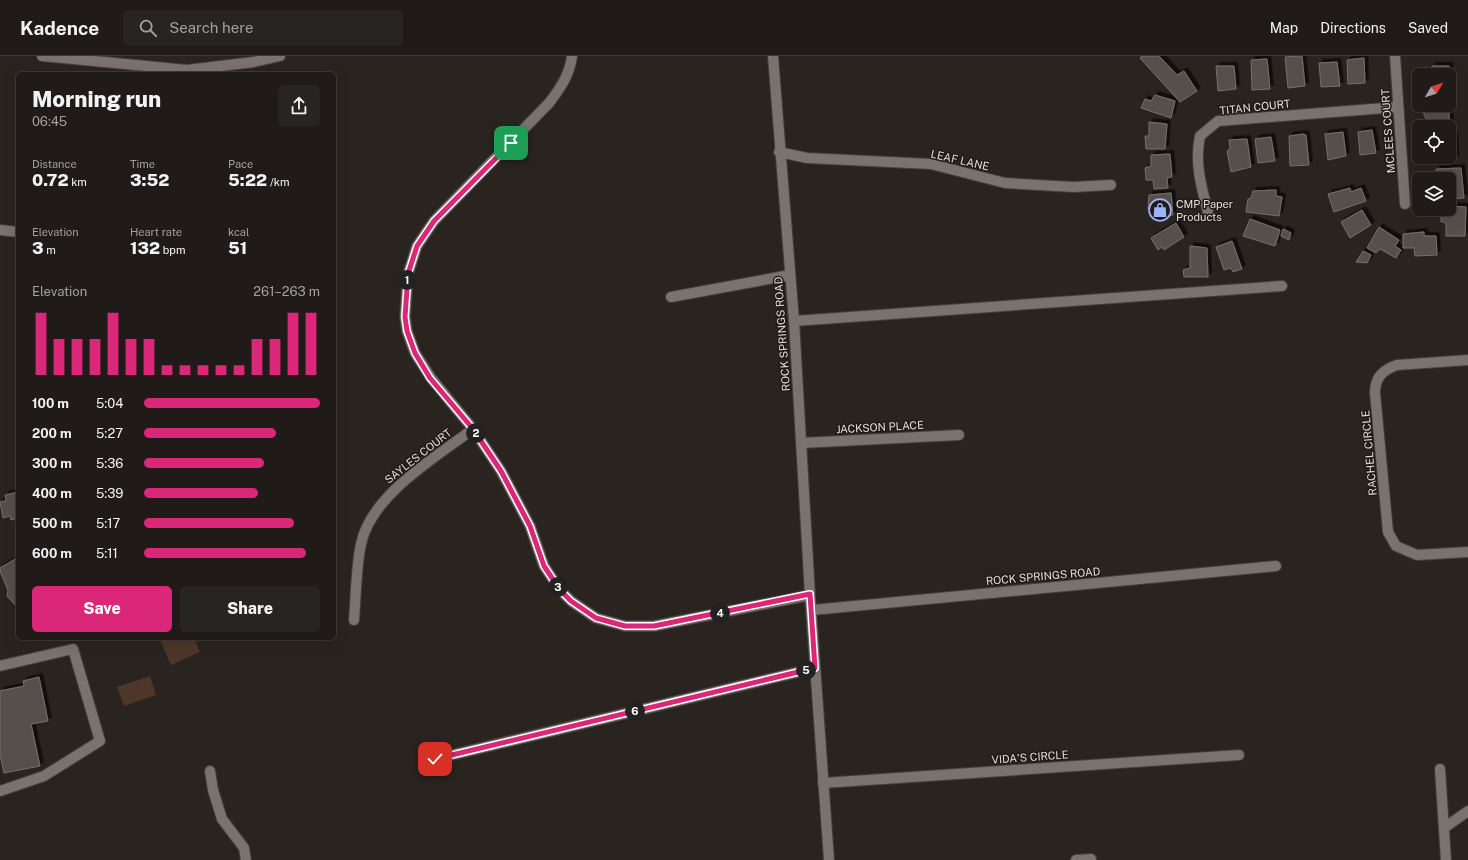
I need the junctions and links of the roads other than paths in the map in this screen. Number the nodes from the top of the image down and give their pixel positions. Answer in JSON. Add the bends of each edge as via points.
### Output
{"nodes":[{"id":1,"x":42,"y":56,"type":"edge"},
{"id":2,"x":280,"y":56,"type":"edge"},
{"id":3,"x":572,"y":56,"type":"edge"},
{"id":4,"x":772,"y":56,"type":"edge"},
{"id":5,"x":1395,"y":56,"type":"edge"},
{"id":6,"x":1398,"y":107,"type":"junction"},
{"id":7,"x":779,"y":152,"type":"junction"},
{"id":8,"x":1111,"y":185,"type":"dead end"},
{"id":9,"x":1406,"y":204,"type":"dead end"},
{"id":10,"x":1208,"y":216,"type":"dead end"},
{"id":11,"x":0,"y":230,"type":"edge"},
{"id":12,"x":16,"y":232,"type":"edge"},
{"id":13,"x":790,"y":275,"type":"junction"},
{"id":14,"x":1282,"y":286,"type":"dead end"},
{"id":15,"x":671,"y":296,"type":"dead end"},
{"id":16,"x":794,"y":321,"type":"junction"},
{"id":17,"x":1468,"y":360,"type":"edge"},
{"id":18,"x":473,"y":429,"type":"junction"},
{"id":19,"x":959,"y":435,"type":"dead end"},
{"id":20,"x":801,"y":443,"type":"junction"},
{"id":21,"x":1468,"y":552,"type":"edge"},
{"id":22,"x":1276,"y":566,"type":"dead end"},
{"id":23,"x":810,"y":594,"type":"junction"},
{"id":24,"x":812,"y":610,"type":"junction"},
{"id":25,"x":354,"y":620,"type":"dead end"},
{"id":26,"x":0,"y":666,"type":"edge"},
{"id":27,"x":815,"y":668,"type":"junction"},
{"id":28,"x":1239,"y":755,"type":"dead end"},
{"id":29,"x":435,"y":759,"type":"dead end"},
{"id":30,"x":1440,"y":769,"type":"dead end"},
{"id":31,"x":210,"y":771,"type":"dead end"},
{"id":32,"x":823,"y":783,"type":"junction"},
{"id":33,"x":0,"y":791,"type":"edge"},
{"id":34,"x":1468,"y":811,"type":"edge"},
{"id":35,"x":1444,"y":828,"type":"junction"},
{"id":36,"x":1090,"y":859,"type":"edge"},
{"id":37,"x":246,"y":860,"type":"edge"},
{"id":38,"x":829,"y":860,"type":"edge"},
{"id":39,"x":1076,"y":860,"type":"edge"},
{"id":40,"x":1446,"y":860,"type":"edge"}],
"edges":[{"from":1,"to":2,"type":"street","via":[[187,70],[254,62]]},
{"from":3,"to":18,"type":"street","via":[[562,87],[549,103],[434,221],[417,246],[408,274],[405,317],[415,353],[430,378]]},
{"from":4,"to":7,"type":"street","name":"ROCK SPRINGS ROAD"},
{"from":5,"to":6,"type":"street","name":"MCLEES COURT"},
{"from":6,"to":9,"type":"street","name":"MCLEES COURT"},
{"from":6,"to":10,"type":"street","name":"TITAN COURT","via":[[1218,121],[1200,136],[1197,150],[1198,170]]},
{"from":7,"to":8,"type":"street","name":"LEAF LANE","via":[[807,158],[931,164],[1005,183],[1073,187]]},
{"from":7,"to":13,"type":"street","name":"ROCK SPRINGS ROAD"},
{"from":11,"to":12,"type":"street"},
{"from":13,"to":15,"type":"street"},
{"from":13,"to":16,"type":"street","name":"ROCK SPRINGS ROAD"},
{"from":14,"to":16,"type":"street"},
{"from":16,"to":20,"type":"street","name":"ROCK SPRINGS ROAD"},
{"from":17,"to":21,"type":"street","name":"RACHEL CIRCLE","via":[[1397,365],[1387,368],[1379,375],[1375,389],[1388,532],[1396,546],[1417,555]]},
{"from":18,"to":23,"type":"street","via":[[501,471],[530,526],[544,566],[560,590],[596,618],[625,626],[654,626]]},
{"from":18,"to":25,"type":"street","name":"SAYLES COURT","via":[[392,491],[371,516],[361,544]]},
{"from":19,"to":20,"type":"street","name":"JACKSON PLACE"},
{"from":20,"to":23,"type":"street","name":"ROCK SPRINGS ROAD"},
{"from":22,"to":24,"type":"street","name":"ROCK SPRINGS ROAD"},
{"from":23,"to":24,"type":"street","name":"ROCK SPRINGS ROAD"},
{"from":24,"to":27,"type":"street","name":"ROCK SPRINGS ROAD"},
{"from":26,"to":33,"type":"street","via":[[73,649],[100,742],[44,776]]},
{"from":27,"to":29,"type":"street"},
{"from":27,"to":32,"type":"street","name":"ROCK SPRINGS ROAD"},
{"from":28,"to":32,"type":"street","name":"VIDA'S CIRCLE"},
{"from":30,"to":35,"type":"street"},
{"from":31,"to":37,"type":"street","via":[[222,819],[244,848]]},
{"from":32,"to":38,"type":"street","name":"ROCK SPRINGS ROAD"},
{"from":34,"to":35,"type":"street"},
{"from":35,"to":40,"type":"street"},
{"from":36,"to":39,"type":"street"}]}
